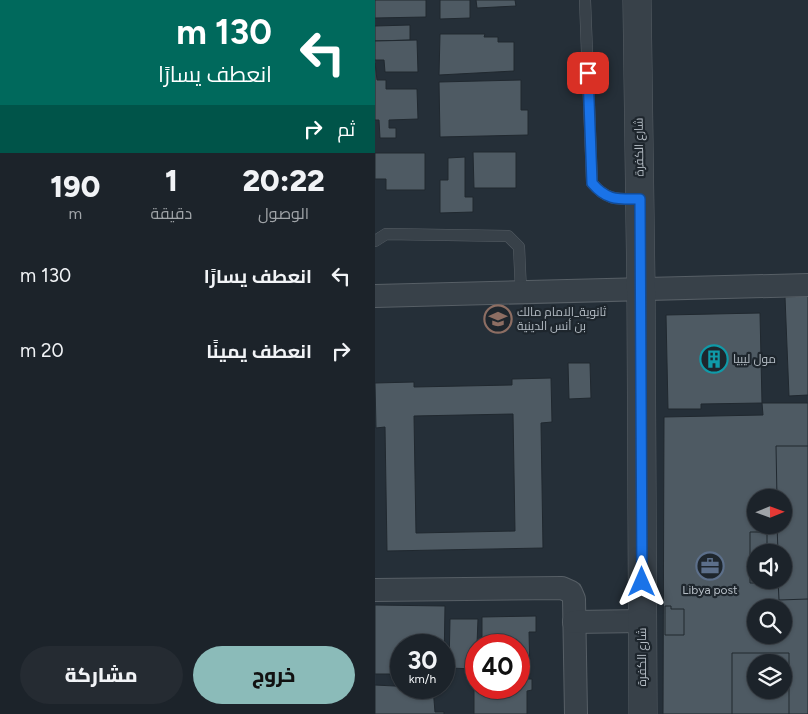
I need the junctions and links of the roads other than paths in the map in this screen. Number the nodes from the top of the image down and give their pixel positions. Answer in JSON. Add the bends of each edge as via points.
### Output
{"nodes":[{"id":1,"x":585,"y":0,"type":"edge"},
{"id":2,"x":637,"y":0,"type":"edge"},
{"id":3,"x":640,"y":199,"type":"junction"},
{"id":4,"x":375,"y":241,"type":"edge"},
{"id":5,"x":808,"y":285,"type":"edge"},
{"id":6,"x":641,"y":290,"type":"junction"},
{"id":7,"x":521,"y":292,"type":"junction"},
{"id":8,"x":375,"y":296,"type":"edge"},
{"id":9,"x":375,"y":590,"type":"edge"},
{"id":10,"x":642,"y":621,"type":"junction"},
{"id":11,"x":575,"y":622,"type":"junction"},
{"id":12,"x":576,"y":714,"type":"edge"},
{"id":13,"x":643,"y":714,"type":"edge"}],
"edges":[{"from":1,"to":3,"type":"lane","via":[[592,183],[601,194],[614,199]]},
{"from":2,"to":3,"type":"street","name":"شارع الكفرة"},
{"from":3,"to":6,"type":"street","name":"شارع الكفرة"},
{"from":4,"to":7,"type":"lane","via":[[386,234],[508,236],[519,247]]},
{"from":5,"to":6,"type":"street"},
{"from":6,"to":7,"type":"street"},
{"from":6,"to":10,"type":"street","name":"شارع الكفرة"},
{"from":7,"to":8,"type":"street"},
{"from":9,"to":11,"type":"street","via":[[562,588],[571,592],[574,599]]},
{"from":10,"to":11,"type":"street"},
{"from":10,"to":13,"type":"street","name":"شارع الكفرة"},
{"from":11,"to":12,"type":"street"}]}
